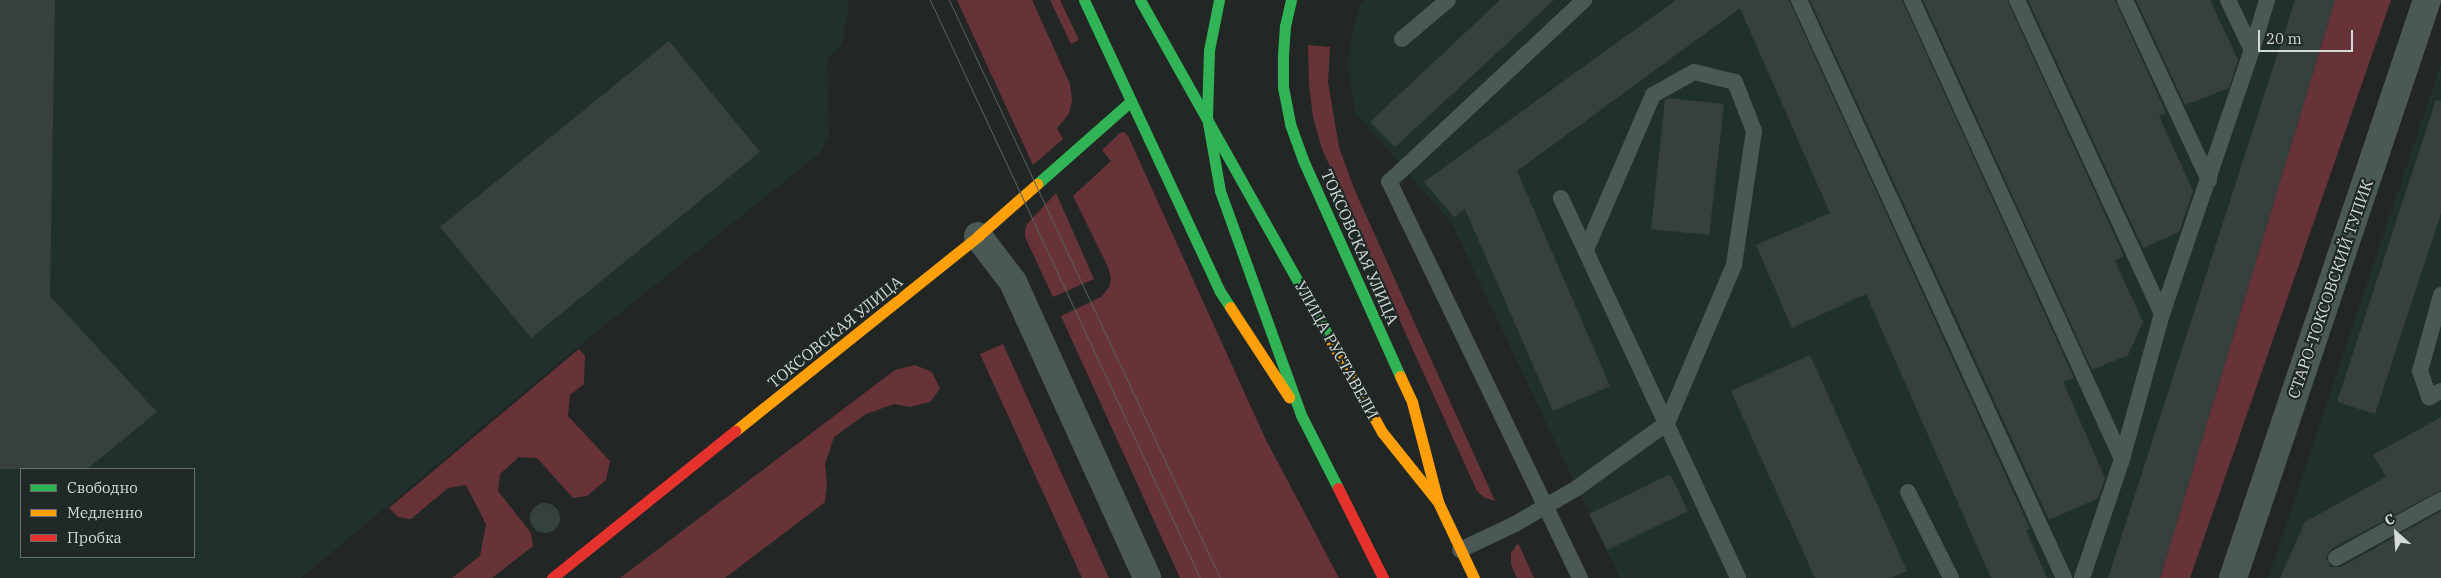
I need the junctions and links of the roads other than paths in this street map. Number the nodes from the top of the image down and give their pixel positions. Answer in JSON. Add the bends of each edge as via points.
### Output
{"nodes":[{"id":1,"x":1084,"y":0,"type":"edge"},
{"id":2,"x":1140,"y":0,"type":"edge"},
{"id":3,"x":1218,"y":0,"type":"edge"},
{"id":4,"x":1291,"y":0,"type":"edge"},
{"id":5,"x":1448,"y":0,"type":"edge"},
{"id":6,"x":1584,"y":0,"type":"edge"},
{"id":7,"x":1799,"y":0,"type":"edge"},
{"id":8,"x":1912,"y":0,"type":"edge"},
{"id":9,"x":2016,"y":0,"type":"edge"},
{"id":10,"x":2125,"y":0,"type":"edge"},
{"id":11,"x":2228,"y":0,"type":"edge"},
{"id":12,"x":2267,"y":0,"type":"edge"},
{"id":13,"x":2427,"y":0,"type":"edge"},
{"id":14,"x":1402,"y":39,"type":"dead end"},
{"id":15,"x":2252,"y":50,"type":"junction"},
{"id":16,"x":1130,"y":102,"type":"junction"},
{"id":17,"x":1207,"y":117,"type":"junction"},
{"id":18,"x":2209,"y":180,"type":"junction"},
{"id":19,"x":1561,"y":198,"type":"dead end"},
{"id":20,"x":978,"y":236,"type":"junction"},
{"id":21,"x":1586,"y":250,"type":"junction"},
{"id":22,"x":2441,"y":295,"type":"edge"},
{"id":23,"x":2162,"y":314,"type":"junction"},
{"id":24,"x":2441,"y":391,"type":"edge"},
{"id":25,"x":1300,"y":415,"type":"junction"},
{"id":26,"x":1667,"y":422,"type":"junction"},
{"id":27,"x":2122,"y":459,"type":"junction"},
{"id":28,"x":1908,"y":492,"type":"dead end"},
{"id":29,"x":2441,"y":500,"type":"edge"},
{"id":30,"x":1438,"y":502,"type":"junction"},
{"id":31,"x":1546,"y":505,"type":"junction"},
{"id":32,"x":1460,"y":550,"type":"junction"},
{"id":33,"x":2336,"y":558,"type":"dead end"},
{"id":34,"x":552,"y":578,"type":"edge"},
{"id":35,"x":1147,"y":578,"type":"edge"},
{"id":36,"x":1383,"y":578,"type":"edge"},
{"id":37,"x":1474,"y":578,"type":"edge"},
{"id":38,"x":1580,"y":578,"type":"edge"},
{"id":39,"x":1738,"y":578,"type":"edge"},
{"id":40,"x":1951,"y":578,"type":"edge"},
{"id":41,"x":2064,"y":578,"type":"edge"},
{"id":42,"x":2082,"y":578,"type":"edge"},
{"id":43,"x":2233,"y":578,"type":"edge"}],
"edges":[{"from":1,"to":16,"type":"main road","name":"УЛИЦА РУСТАВЕЛИ"},
{"from":2,"to":17,"type":"main road","name":"УЛИЦА РУСТАВЕЛИ"},
{"from":3,"to":17,"type":"main road","via":[[1209,50]]},
{"from":4,"to":30,"type":"main road","name":"ТОКСОВСКАЯ УЛИЦА","via":[[1283,56],[1283,87],[1290,124],[1303,160],[1412,402]]},
{"from":5,"to":14,"type":"lane"},
{"from":6,"to":31,"type":"lane","via":[[1389,182]]},
{"from":7,"to":41,"type":"lane"},
{"from":8,"to":27,"type":"lane"},
{"from":9,"to":23,"type":"lane"},
{"from":10,"to":18,"type":"lane"},
{"from":11,"to":15,"type":"lane"},
{"from":12,"to":15,"type":"lane"},
{"from":13,"to":43,"type":"street","name":"СТАРО-ТОКСОВСКИЙ ТУПИК"},
{"from":15,"to":18,"type":"lane"},
{"from":16,"to":20,"type":"main road","name":"ТОКСОВСКАЯ УЛИЦА"},
{"from":16,"to":25,"type":"main road","name":"УЛИЦА РУСТАВЕЛИ","via":[[1219,290]]},
{"from":17,"to":25,"type":"main road","name":"УЛИЦА РУСТАВЕЛИ","via":[[1220,191]]},
{"from":17,"to":30,"type":"main road","name":"УЛИЦА РУСТАВЕЛИ","via":[[1382,432]]},
{"from":18,"to":23,"type":"lane"},
{"from":19,"to":21,"type":"lane"},
{"from":20,"to":34,"type":"main road","name":"ТОКСОВСКАЯ УЛИЦА"},
{"from":20,"to":35,"type":"street","via":[[1013,282]]},
{"from":21,"to":26,"type":"lane"},
{"from":21,"to":26,"type":"lane","via":[[1653,95],[1694,72],[1735,82],[1754,131],[1734,265]]},
{"from":22,"to":24,"type":"lane","via":[[2420,370],[2428,397]]},
{"from":23,"to":27,"type":"lane"},
{"from":25,"to":36,"type":"main road","name":"УЛИЦА РУСТАВЕЛИ"},
{"from":26,"to":31,"type":"lane","via":[[1577,488]]},
{"from":26,"to":39,"type":"lane"},
{"from":27,"to":42,"type":"lane"},
{"from":28,"to":40,"type":"lane"},
{"from":29,"to":33,"type":"lane"},
{"from":30,"to":32,"type":"main road","name":"УЛИЦА РУСТАВЕЛИ"},
{"from":31,"to":32,"type":"lane"},
{"from":31,"to":38,"type":"lane"},
{"from":32,"to":37,"type":"main road","name":"УЛИЦА РУСТАВЕЛИ"}]}
